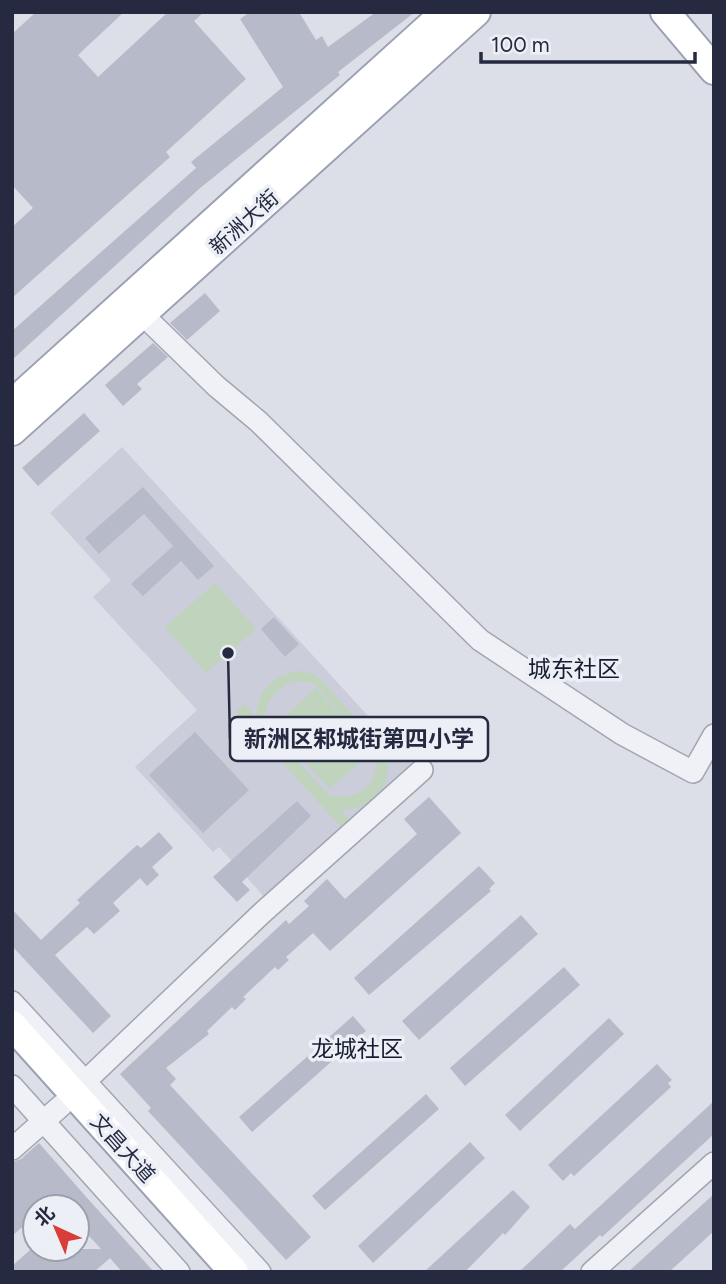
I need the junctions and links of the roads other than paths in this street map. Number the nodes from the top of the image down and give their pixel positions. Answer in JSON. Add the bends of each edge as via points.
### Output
{"nodes":[{"id":1,"x":446,"y":12,"type":"edge"},
{"id":2,"x":477,"y":12,"type":"edge"},
{"id":3,"x":664,"y":12,"type":"edge"},
{"id":4,"x":687,"y":12,"type":"edge"},
{"id":5,"x":714,"y":44,"type":"edge"},
{"id":6,"x":714,"y":70,"type":"edge"},
{"id":7,"x":142,"y":314,"type":"junction"},
{"id":8,"x":12,"y":404,"type":"edge"},
{"id":9,"x":12,"y":432,"type":"edge"},
{"id":10,"x":714,"y":735,"type":"edge"},
{"id":11,"x":422,"y":771,"type":"dead end"},
{"id":12,"x":12,"y":1002,"type":"edge"},
{"id":13,"x":12,"y":1025,"type":"edge"},
{"id":14,"x":12,"y":1051,"type":"edge"},
{"id":15,"x":12,"y":1086,"type":"edge"},
{"id":16,"x":66,"y":1100,"type":"junction"},
{"id":17,"x":12,"y":1149,"type":"edge"},
{"id":18,"x":714,"y":1163,"type":"edge"},
{"id":19,"x":179,"y":1272,"type":"edge"},
{"id":20,"x":211,"y":1272,"type":"edge"},
{"id":21,"x":234,"y":1272,"type":"edge"},
{"id":22,"x":260,"y":1272,"type":"edge"},
{"id":23,"x":592,"y":1272,"type":"edge"}],
"edges":[{"from":1,"to":8,"type":"main road","name":"新洲大街"},
{"from":2,"to":7,"type":"main road","name":"新洲大街"},
{"from":3,"to":6,"type":"main road"},
{"from":4,"to":5,"type":"main road"},
{"from":7,"to":9,"type":"main road","name":"新洲大街"},
{"from":7,"to":10,"type":"street","via":[[480,640],[507,660],[622,734],[693,772]]},
{"from":11,"to":16,"type":"street","via":[[262,913]]},
{"from":12,"to":16,"type":"street"},
{"from":13,"to":16,"type":"main road","name":"文昌大道"},
{"from":14,"to":16,"type":"main road","name":"文昌大道"},
{"from":15,"to":16,"type":"street"},
{"from":16,"to":17,"type":"street"},
{"from":16,"to":19,"type":"street"},
{"from":16,"to":20,"type":"main road","name":"文昌大道"},
{"from":16,"to":21,"type":"main road","name":"文昌大道"},
{"from":16,"to":22,"type":"street"},
{"from":18,"to":23,"type":"street"}]}
